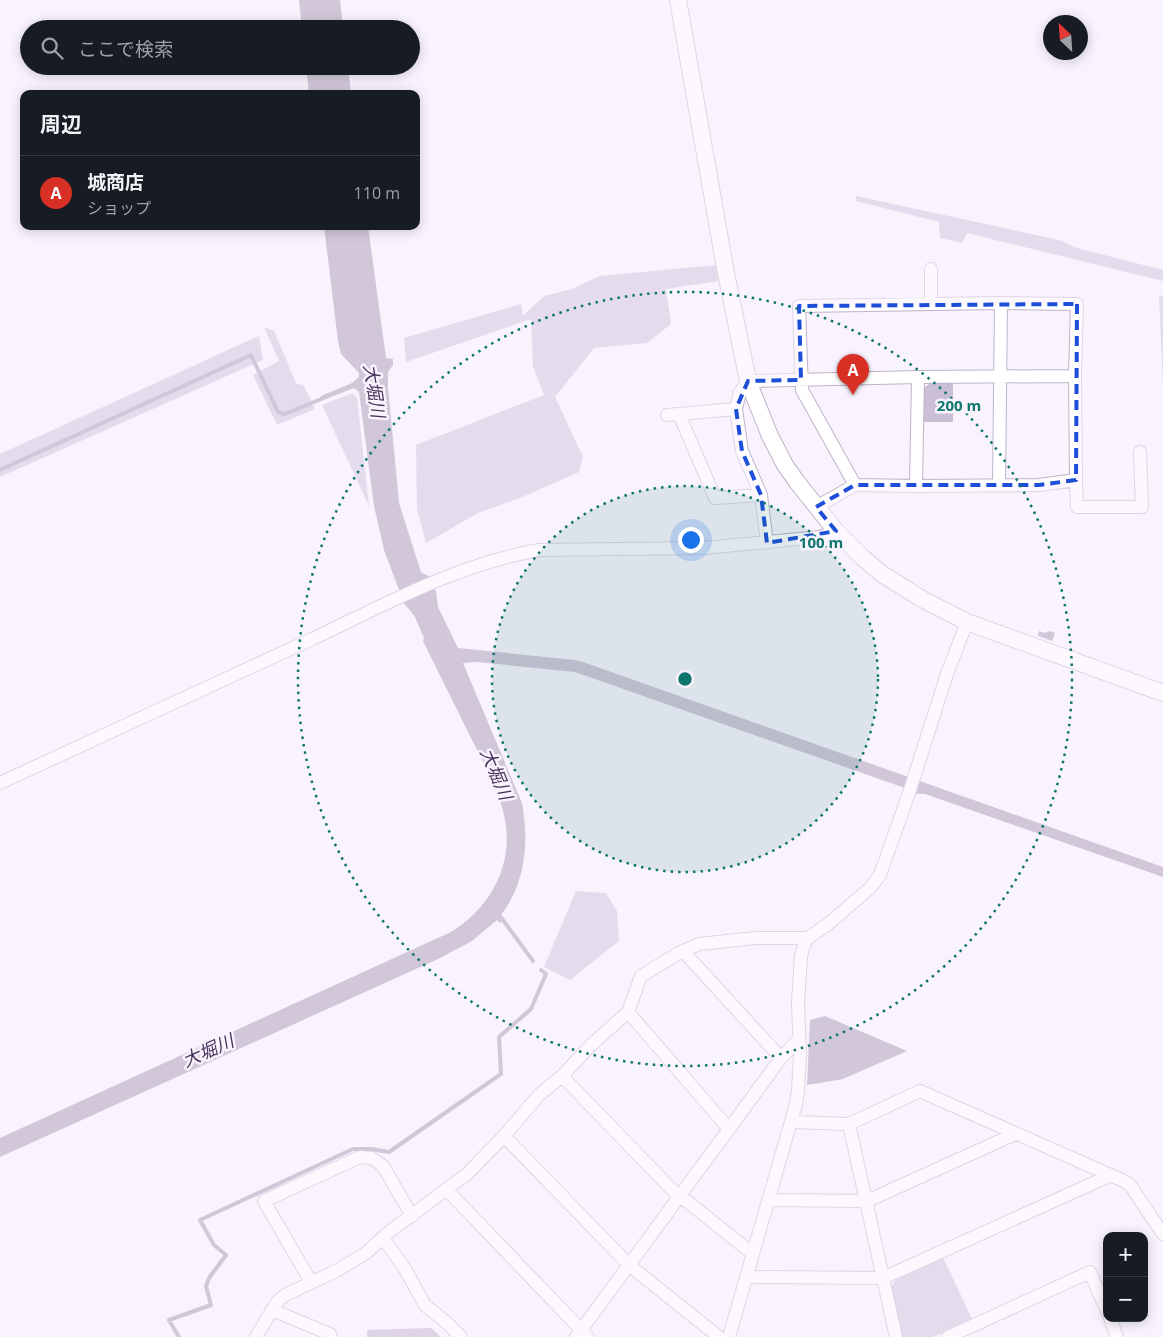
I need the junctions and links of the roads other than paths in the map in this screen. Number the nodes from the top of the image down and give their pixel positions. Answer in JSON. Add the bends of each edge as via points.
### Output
{"nodes":[{"id":1,"x":678,"y":0,"type":"edge"},
{"id":2,"x":931,"y":269,"type":"dead end"},
{"id":3,"x":1002,"y":303,"type":"junction"},
{"id":4,"x":931,"y":304,"type":"junction"},
{"id":5,"x":1075,"y":376,"type":"junction"},
{"id":6,"x":918,"y":377,"type":"junction"},
{"id":7,"x":1001,"y":377,"type":"junction"},
{"id":8,"x":801,"y":380,"type":"junction"},
{"id":9,"x":748,"y":381,"type":"junction"},
{"id":10,"x":736,"y":409,"type":"junction"},
{"id":11,"x":1140,"y":452,"type":"dead end"},
{"id":12,"x":1076,"y":480,"type":"junction"},
{"id":13,"x":855,"y":485,"type":"junction"},
{"id":14,"x":999,"y":485,"type":"junction"},
{"id":15,"x":916,"y":486,"type":"junction"},
{"id":16,"x":762,"y":495,"type":"junction"},
{"id":17,"x":816,"y":507,"type":"junction"},
{"id":18,"x":836,"y":531,"type":"junction"},
{"id":19,"x":767,"y":543,"type":"junction"},
{"id":20,"x":967,"y":622,"type":"junction"},
{"id":21,"x":1163,"y":693,"type":"edge"},
{"id":22,"x":0,"y":783,"type":"edge"},
{"id":23,"x":808,"y":938,"type":"junction"},
{"id":24,"x":683,"y":951,"type":"junction"},
{"id":25,"x":628,"y":1012,"type":"junction"},
{"id":26,"x":799,"y":1040,"type":"junction"},
{"id":27,"x":781,"y":1058,"type":"junction"},
{"id":28,"x":562,"y":1076,"type":"junction"},
{"id":29,"x":792,"y":1122,"type":"junction"},
{"id":30,"x":849,"y":1124,"type":"junction"},
{"id":31,"x":729,"y":1130,"type":"junction"},
{"id":32,"x":1016,"y":1134,"type":"junction"},
{"id":33,"x":504,"y":1136,"type":"junction"},
{"id":34,"x":1109,"y":1176,"type":"junction"},
{"id":35,"x":446,"y":1189,"type":"junction"},
{"id":36,"x":678,"y":1197,"type":"junction"},
{"id":37,"x":769,"y":1200,"type":"junction"},
{"id":38,"x":866,"y":1201,"type":"junction"},
{"id":39,"x":412,"y":1216,"type":"junction"},
{"id":40,"x":1163,"y":1234,"type":"edge"},
{"id":41,"x":383,"y":1238,"type":"junction"},
{"id":42,"x":753,"y":1254,"type":"junction"},
{"id":43,"x":629,"y":1265,"type":"junction"},
{"id":44,"x":746,"y":1277,"type":"junction"},
{"id":45,"x":883,"y":1278,"type":"junction"},
{"id":46,"x":311,"y":1282,"type":"junction"},
{"id":47,"x":1103,"y":1302,"type":"edge"},
{"id":48,"x":272,"y":1310,"type":"junction"},
{"id":49,"x":1111,"y":1322,"type":"edge"},
{"id":50,"x":582,"y":1335,"type":"edge"},
{"id":51,"x":256,"y":1337,"type":"edge"},
{"id":52,"x":330,"y":1337,"type":"edge"},
{"id":53,"x":461,"y":1337,"type":"edge"},
{"id":54,"x":719,"y":1337,"type":"edge"},
{"id":55,"x":730,"y":1337,"type":"edge"},
{"id":56,"x":896,"y":1337,"type":"edge"},
{"id":57,"x":948,"y":1337,"type":"edge"},
{"id":58,"x":1117,"y":1337,"type":"edge"}],
"edges":[{"from":1,"to":9,"type":"street"},
{"from":2,"to":4,"type":"street"},
{"from":3,"to":4,"type":"street"},
{"from":3,"to":5,"type":"street","via":[[1077,304]]},
{"from":3,"to":7,"type":"street"},
{"from":4,"to":8,"type":"street","via":[[799,306]]},
{"from":5,"to":7,"type":"street"},
{"from":5,"to":12,"type":"street"},
{"from":6,"to":7,"type":"street"},
{"from":6,"to":8,"type":"street"},
{"from":6,"to":15,"type":"street"},
{"from":7,"to":14,"type":"street"},
{"from":8,"to":9,"type":"street"},
{"from":8,"to":13,"type":"street","via":[[802,390]]},
{"from":9,"to":10,"type":"street","via":[[740,392]]},
{"from":9,"to":17,"type":"street","via":[[761,418],[785,465]]},
{"from":10,"to":16,"type":"street","via":[[742,452]]},
{"from":10,"to":16,"type":"street","via":[[673,415],[716,498]]},
{"from":11,"to":12,"type":"street","via":[[1142,507],[1077,507]]},
{"from":12,"to":14,"type":"street"},
{"from":13,"to":15,"type":"street"},
{"from":13,"to":17,"type":"street"},
{"from":14,"to":15,"type":"street"},
{"from":16,"to":19,"type":"street"},
{"from":17,"to":18,"type":"street"},
{"from":18,"to":19,"type":"street","via":[[820,537]]},
{"from":18,"to":20,"type":"street","via":[[882,574]]},
{"from":19,"to":22,"type":"street","via":[[704,548],[539,550],[475,566]]},
{"from":20,"to":21,"type":"street"},
{"from":20,"to":23,"type":"street","via":[[880,875],[848,908]]},
{"from":23,"to":24,"type":"street","via":[[756,938],[699,944]]},
{"from":23,"to":26,"type":"street","via":[[801,956]]},
{"from":24,"to":25,"type":"street","via":[[641,976]]},
{"from":24,"to":27,"type":"street"},
{"from":25,"to":28,"type":"street"},
{"from":25,"to":31,"type":"street"},
{"from":26,"to":27,"type":"street"},
{"from":26,"to":29,"type":"street","via":[[798,1090]]},
{"from":27,"to":31,"type":"street"},
{"from":28,"to":33,"type":"street","via":[[539,1095]]},
{"from":28,"to":36,"type":"street"},
{"from":29,"to":30,"type":"street"},
{"from":29,"to":37,"type":"street"},
{"from":30,"to":32,"type":"street","via":[[920,1091]]},
{"from":30,"to":38,"type":"street"},
{"from":31,"to":36,"type":"street"},
{"from":32,"to":34,"type":"street"},
{"from":32,"to":38,"type":"street"},
{"from":33,"to":35,"type":"street","via":[[467,1174]]},
{"from":33,"to":43,"type":"street"},
{"from":34,"to":40,"type":"street","via":[[1130,1185]]},
{"from":34,"to":45,"type":"street"},
{"from":35,"to":39,"type":"street"},
{"from":35,"to":50,"type":"street"},
{"from":36,"to":42,"type":"street"},
{"from":36,"to":43,"type":"street"},
{"from":37,"to":38,"type":"street"},
{"from":37,"to":42,"type":"street"},
{"from":38,"to":45,"type":"street"},
{"from":39,"to":41,"type":"street"},
{"from":39,"to":46,"type":"street","via":[[383,1166],[372,1158],[360,1157],[264,1201]]},
{"from":41,"to":46,"type":"street","via":[[366,1253]]},
{"from":41,"to":53,"type":"street","via":[[426,1305]]},
{"from":42,"to":44,"type":"street"},
{"from":43,"to":50,"type":"street"},
{"from":43,"to":54,"type":"street"},
{"from":44,"to":45,"type":"street"},
{"from":44,"to":55,"type":"street"},
{"from":45,"to":56,"type":"street"},
{"from":46,"to":48,"type":"street","via":[[285,1296]]},
{"from":47,"to":57,"type":"street","via":[[1090,1272]]},
{"from":48,"to":51,"type":"street"},
{"from":48,"to":52,"type":"street","via":[[330,1334]]},
{"from":49,"to":58,"type":"street"}]}
